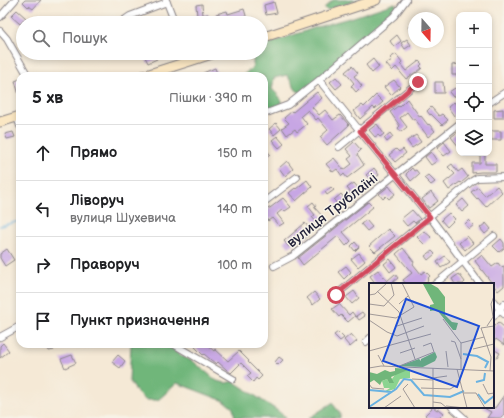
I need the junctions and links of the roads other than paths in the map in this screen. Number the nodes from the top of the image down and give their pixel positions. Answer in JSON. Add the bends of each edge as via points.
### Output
{"nodes":[{"id":1,"x":15,"y":0,"type":"edge"},
{"id":2,"x":376,"y":0,"type":"edge"},
{"id":3,"x":406,"y":0,"type":"edge"},
{"id":4,"x":166,"y":1,"type":"edge"},
{"id":5,"x":130,"y":16,"type":"edge"},
{"id":6,"x":172,"y":16,"type":"edge"},
{"id":7,"x":0,"y":17,"type":"edge"},
{"id":8,"x":0,"y":31,"type":"edge"},
{"id":9,"x":268,"y":36,"type":"edge"},
{"id":10,"x":16,"y":55,"type":"edge"},
{"id":11,"x":19,"y":60,"type":"edge"},
{"id":12,"x":181,"y":60,"type":"edge"},
{"id":13,"x":26,"y":72,"type":"edge"},
{"id":14,"x":152,"y":72,"type":"edge"},
{"id":15,"x":319,"y":80,"type":"junction"},
{"id":16,"x":418,"y":82,"type":"dead end"},
{"id":17,"x":504,"y":93,"type":"edge"},
{"id":18,"x":492,"y":101,"type":"edge"},
{"id":19,"x":268,"y":112,"type":"edge"},
{"id":20,"x":16,"y":117,"type":"edge"},
{"id":21,"x":0,"y":122,"type":"edge"},
{"id":22,"x":456,"y":126,"type":"edge"},
{"id":23,"x":360,"y":131,"type":"junction"},
{"id":24,"x":339,"y":147,"type":"dead end"},
{"id":25,"x":396,"y":175,"type":"junction"},
{"id":26,"x":297,"y":176,"type":"dead end"},
{"id":27,"x":504,"y":177,"type":"edge"},
{"id":28,"x":268,"y":199,"type":"edge"},
{"id":29,"x":430,"y":217,"type":"junction"},
{"id":30,"x":494,"y":236,"type":"dead end"},
{"id":31,"x":463,"y":261,"type":"junction"},
{"id":32,"x":274,"y":266,"type":"dead end"},
{"id":33,"x":436,"y":283,"type":"edge"},
{"id":34,"x":479,"y":283,"type":"edge"},
{"id":35,"x":336,"y":295,"type":"dead end"},
{"id":36,"x":494,"y":302,"type":"edge"},
{"id":37,"x":504,"y":304,"type":"edge"},
{"id":38,"x":499,"y":309,"type":"junction"},
{"id":39,"x":504,"y":314,"type":"edge"},
{"id":40,"x":494,"y":316,"type":"edge"},
{"id":41,"x":16,"y":328,"type":"edge"},
{"id":42,"x":0,"y":337,"type":"edge"},
{"id":43,"x":181,"y":348,"type":"edge"},
{"id":44,"x":233,"y":379,"type":"dead end"},
{"id":45,"x":453,"y":408,"type":"edge"},
{"id":46,"x":464,"y":418,"type":"edge"}],
"edges":[{"from":1,"to":7,"type":"street"},
{"from":2,"to":9,"type":"main road"},
{"from":3,"to":15,"type":"street","via":[[394,16]]},
{"from":4,"to":5,"type":"street"},
{"from":4,"to":6,"type":"street"},
{"from":8,"to":10,"type":"street"},
{"from":11,"to":13,"type":"street"},
{"from":12,"to":14,"type":"main road"},
{"from":15,"to":19,"type":"street","via":[[288,104]]},
{"from":15,"to":23,"type":"street"},
{"from":16,"to":23,"type":"street"},
{"from":17,"to":18,"type":"street"},
{"from":20,"to":21,"type":"main road"},
{"from":22,"to":25,"type":"street","name":"вулиця Трублаїні"},
{"from":23,"to":24,"type":"street"},
{"from":23,"to":25,"type":"street"},
{"from":25,"to":29,"type":"street"},
{"from":25,"to":32,"type":"street","name":"вулиця Трублаїні","via":[[293,256]]},
{"from":26,"to":28,"type":"street"},
{"from":27,"to":29,"type":"street","via":[[477,178]]},
{"from":29,"to":31,"type":"street"},
{"from":29,"to":35,"type":"street"},
{"from":30,"to":31,"type":"street"},
{"from":31,"to":33,"type":"street"},
{"from":31,"to":34,"type":"street"},
{"from":36,"to":38,"type":"street"},
{"from":37,"to":38,"type":"street"},
{"from":38,"to":39,"type":"street"},
{"from":38,"to":40,"type":"street"},
{"from":41,"to":42,"type":"street"},
{"from":43,"to":44,"type":"street"},
{"from":45,"to":46,"type":"street"}]}
